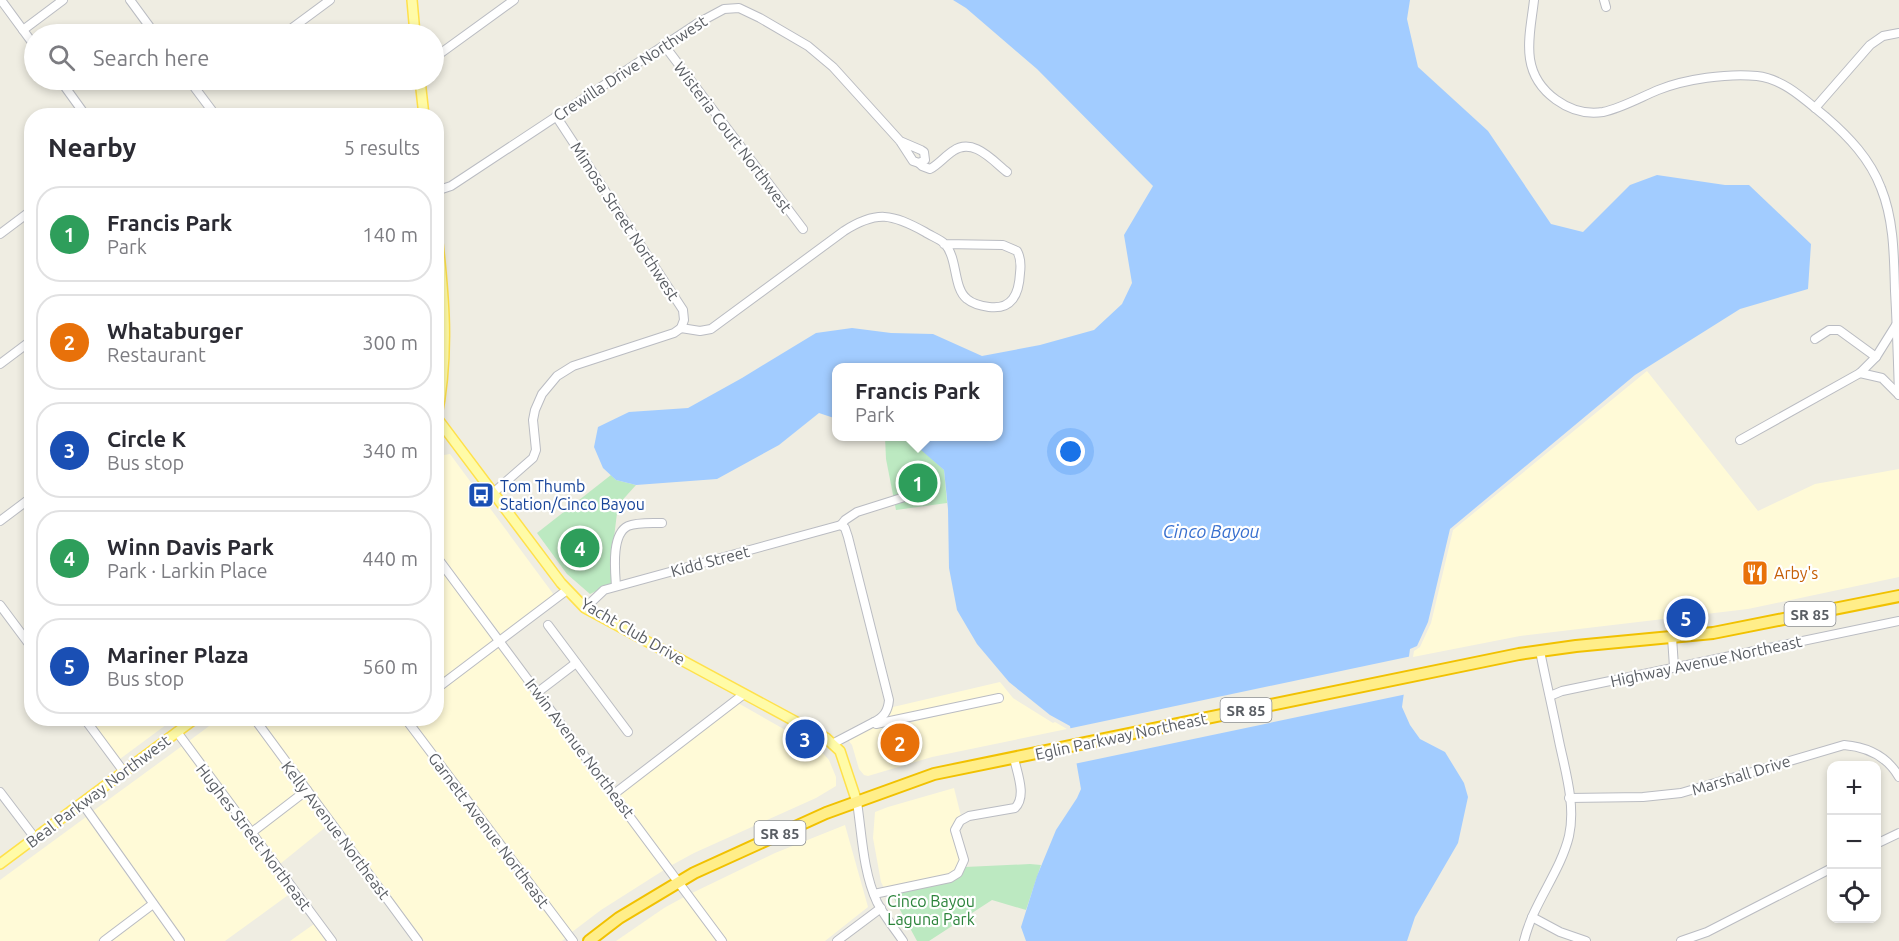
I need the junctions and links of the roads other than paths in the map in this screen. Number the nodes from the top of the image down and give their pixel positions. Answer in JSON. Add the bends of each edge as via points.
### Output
{"nodes":[{"id":1,"x":1,"y":0,"type":"edge"},
{"id":2,"x":63,"y":0,"type":"edge"},
{"id":3,"x":130,"y":0,"type":"edge"},
{"id":4,"x":330,"y":0,"type":"edge"},
{"id":5,"x":412,"y":0,"type":"edge"},
{"id":6,"x":514,"y":0,"type":"edge"},
{"id":7,"x":1534,"y":0,"type":"edge"},
{"id":8,"x":31,"y":24,"type":"edge"},
{"id":9,"x":148,"y":24,"type":"edge"},
{"id":10,"x":298,"y":24,"type":"edge"},
{"id":11,"x":414,"y":24,"type":"edge"},
{"id":12,"x":23,"y":30,"type":"edge"},
{"id":13,"x":1899,"y":33,"type":"edge"},
{"id":14,"x":664,"y":45,"type":"junction"},
{"id":15,"x":444,"y":51,"type":"edge"},
{"id":16,"x":67,"y":90,"type":"edge"},
{"id":17,"x":196,"y":90,"type":"edge"},
{"id":18,"x":421,"y":90,"type":"edge"},
{"id":19,"x":80,"y":108,"type":"edge"},
{"id":20,"x":210,"y":108,"type":"edge"},
{"id":21,"x":423,"y":108,"type":"edge"},
{"id":22,"x":1815,"y":108,"type":"junction"},
{"id":23,"x":556,"y":116,"type":"junction"},
{"id":24,"x":900,"y":141,"type":"junction"},
{"id":25,"x":919,"y":163,"type":"junction"},
{"id":26,"x":1006,"y":172,"type":"dead end"},
{"id":27,"x":444,"y":188,"type":"edge"},
{"id":28,"x":24,"y":216,"type":"edge"},
{"id":29,"x":803,"y":229,"type":"dead end"},
{"id":30,"x":0,"y":234,"type":"edge"},
{"id":31,"x":944,"y":244,"type":"junction"},
{"id":32,"x":444,"y":304,"type":"edge"},
{"id":33,"x":1896,"y":325,"type":"junction"},
{"id":34,"x":681,"y":328,"type":"junction"},
{"id":35,"x":1815,"y":339,"type":"dead end"},
{"id":36,"x":24,"y":346,"type":"edge"},
{"id":37,"x":1876,"y":357,"type":"junction"},
{"id":38,"x":0,"y":364,"type":"edge"},
{"id":39,"x":444,"y":365,"type":"edge"},
{"id":40,"x":1860,"y":373,"type":"junction"},
{"id":41,"x":1899,"y":395,"type":"edge"},
{"id":42,"x":444,"y":428,"type":"edge"},
{"id":43,"x":1740,"y":440,"type":"dead end"},
{"id":44,"x":493,"y":493,"type":"junction"},
{"id":45,"x":914,"y":494,"type":"dead end"},
{"id":46,"x":24,"y":503,"type":"edge"},
{"id":47,"x":0,"y":521,"type":"edge"},
{"id":48,"x":662,"y":523,"type":"dead end"},
{"id":49,"x":841,"y":525,"type":"junction"},
{"id":50,"x":444,"y":567,"type":"edge"},
{"id":51,"x":616,"y":586,"type":"junction"},
{"id":52,"x":567,"y":590,"type":"junction"},
{"id":53,"x":1899,"y":596,"type":"edge"},
{"id":54,"x":0,"y":605,"type":"edge"},
{"id":55,"x":585,"y":608,"type":"junction"},
{"id":56,"x":1899,"y":621,"type":"edge"},
{"id":57,"x":548,"y":625,"type":"dead end"},
{"id":58,"x":24,"y":637,"type":"edge"},
{"id":59,"x":1672,"y":637,"type":"junction"},
{"id":60,"x":500,"y":641,"type":"junction"},
{"id":61,"x":1540,"y":651,"type":"junction"},
{"id":62,"x":576,"y":663,"type":"junction"},
{"id":63,"x":1674,"y":667,"type":"junction"},
{"id":64,"x":444,"y":682,"type":"edge"},
{"id":65,"x":538,"y":692,"type":"junction"},
{"id":66,"x":744,"y":694,"type":"junction"},
{"id":67,"x":1550,"y":696,"type":"junction"},
{"id":68,"x":999,"y":698,"type":"dead end"},
{"id":69,"x":874,"y":722,"type":"junction"},
{"id":70,"x":90,"y":726,"type":"edge"},
{"id":71,"x":185,"y":726,"type":"edge"},
{"id":72,"x":260,"y":726,"type":"edge"},
{"id":73,"x":411,"y":726,"type":"edge"},
{"id":74,"x":177,"y":732,"type":"junction"},
{"id":75,"x":628,"y":732,"type":"dead end"},
{"id":76,"x":832,"y":744,"type":"junction"},
{"id":77,"x":1014,"y":758,"type":"junction"},
{"id":78,"x":124,"y":772,"type":"junction"},
{"id":79,"x":1899,"y":777,"type":"edge"},
{"id":80,"x":307,"y":790,"type":"junction"},
{"id":81,"x":0,"y":792,"type":"edge"},
{"id":82,"x":614,"y":794,"type":"junction"},
{"id":83,"x":1569,"y":798,"type":"junction"},
{"id":84,"x":857,"y":802,"type":"junction"},
{"id":85,"x":82,"y":803,"type":"junction"},
{"id":86,"x":251,"y":833,"type":"junction"},
{"id":87,"x":1899,"y":833,"type":"edge"},
{"id":88,"x":34,"y":838,"type":"junction"},
{"id":89,"x":1881,"y":842,"type":"edge"},
{"id":90,"x":0,"y":864,"type":"edge"},
{"id":91,"x":1828,"y":869,"type":"edge"},
{"id":92,"x":678,"y":881,"type":"junction"},
{"id":93,"x":874,"y":894,"type":"junction"},
{"id":94,"x":153,"y":904,"type":"junction"},
{"id":95,"x":881,"y":908,"type":"junction"},
{"id":96,"x":1532,"y":917,"type":"junction"},
{"id":97,"x":104,"y":941,"type":"edge"},
{"id":98,"x":180,"y":941,"type":"edge"},
{"id":99,"x":332,"y":941,"type":"edge"},
{"id":100,"x":418,"y":941,"type":"edge"},
{"id":101,"x":573,"y":941,"type":"edge"},
{"id":102,"x":589,"y":941,"type":"edge"},
{"id":103,"x":722,"y":941,"type":"edge"},
{"id":104,"x":837,"y":941,"type":"edge"},
{"id":105,"x":903,"y":941,"type":"edge"},
{"id":106,"x":1524,"y":941,"type":"edge"},
{"id":107,"x":1586,"y":941,"type":"edge"},
{"id":108,"x":1681,"y":941,"type":"edge"}],
"edges":[{"from":1,"to":12,"type":"street"},
{"from":2,"to":8,"type":"street"},
{"from":3,"to":9,"type":"street"},
{"from":4,"to":10,"type":"street"},
{"from":5,"to":11,"type":"main road"},
{"from":6,"to":15,"type":"street"},
{"from":7,"to":22,"type":"street","via":[[1529,46],[1532,67],[1547,93],[1565,106],[1585,112],[1604,111],[1681,83],[1746,76],[1784,85]]},
{"from":13,"to":22,"type":"street","via":[[1883,36],[1870,45]]},
{"from":14,"to":23,"type":"street","name":"Crewilla Drive Northwest"},
{"from":14,"to":24,"type":"street","name":"Crewilla Drive Northwest","via":[[716,12],[729,8],[746,10],[824,59]]},
{"from":14,"to":29,"type":"street","name":"Wisteria Court Northwest"},
{"from":16,"to":19,"type":"street"},
{"from":17,"to":20,"type":"street"},
{"from":18,"to":21,"type":"main road"},
{"from":22,"to":33,"type":"street","via":[[1858,148],[1881,187],[1891,228]]},
{"from":23,"to":27,"type":"street","name":"Crewilla Drive Northwest"},
{"from":23,"to":34,"type":"street","name":"Mimosa Street Northwest","via":[[683,310]]},
{"from":24,"to":25,"type":"street","name":"Crewilla Drive Northwest","via":[[913,161]]},
{"from":24,"to":25,"type":"street","name":"Crewilla Drive Northwest","via":[[924,152],[925,159]]},
{"from":25,"to":26,"type":"street","via":[[930,169],[965,146],[979,150]]},
{"from":28,"to":30,"type":"street"},
{"from":31,"to":31,"type":"street","via":[[966,298],[994,308],[1013,301],[1020,280],[1017,250],[1003,245]]},
{"from":31,"to":34,"type":"street","via":[[892,217],[863,219],[711,329]]},
{"from":32,"to":39,"type":"main road"},
{"from":33,"to":37,"type":"street"},
{"from":33,"to":41,"type":"street"},
{"from":34,"to":44,"type":"street","via":[[573,366],[558,376],[542,394],[535,410],[533,458]]},
{"from":35,"to":37,"type":"street","via":[[1829,330],[1839,330]]},
{"from":36,"to":38,"type":"street"},
{"from":37,"to":40,"type":"street"},
{"from":40,"to":41,"type":"street","via":[[1882,378]]},
{"from":40,"to":43,"type":"street"},
{"from":42,"to":44,"type":"main road","name":"Yacht Club Drive"},
{"from":44,"to":52,"type":"main road","name":"Yacht Club Drive"},
{"from":45,"to":49,"type":"street","name":"Kidd Street","via":[[856,512]]},
{"from":46,"to":47,"type":"street"},
{"from":48,"to":51,"type":"street","via":[[624,528],[615,555]]},
{"from":49,"to":51,"type":"street","name":"Kidd Street"},
{"from":49,"to":69,"type":"street","via":[[848,537],[889,700],[888,709]]},
{"from":50,"to":60,"type":"street","name":"Irwin Avenue Northeast"},
{"from":51,"to":55,"type":"street","name":"Kidd Street","via":[[604,590]]},
{"from":52,"to":55,"type":"main road","name":"Yacht Club Drive"},
{"from":52,"to":60,"type":"street"},
{"from":53,"to":59,"type":"highway","name":"Eglin Parkway Northeast","number":"SR 85","via":[[1745,628]]},
{"from":54,"to":58,"type":"street"},
{"from":55,"to":66,"type":"main road","name":"Yacht Club Drive"},
{"from":56,"to":63,"type":"street","name":"Highway Avenue Northeast"},
{"from":57,"to":62,"type":"street"},
{"from":59,"to":61,"type":"highway","name":"Eglin Parkway Northeast","number":"SR 85"},
{"from":59,"to":63,"type":"street"},
{"from":60,"to":64,"type":"street"},
{"from":60,"to":65,"type":"street","name":"Irwin Avenue Northeast"},
{"from":61,"to":67,"type":"street"},
{"from":61,"to":77,"type":"highway","name":"Eglin Parkway Northeast","number":"SR 85"},
{"from":62,"to":65,"type":"street"},
{"from":62,"to":75,"type":"street"},
{"from":63,"to":67,"type":"street","name":"Highway Avenue Northeast"},
{"from":65,"to":82,"type":"street","name":"Irwin Avenue Northeast"},
{"from":66,"to":76,"type":"main road","name":"Yacht Club Drive"},
{"from":66,"to":82,"type":"street"},
{"from":67,"to":83,"type":"street"},
{"from":68,"to":69,"type":"street","via":[[907,719]]},
{"from":69,"to":76,"type":"street"},
{"from":70,"to":78,"type":"street"},
{"from":71,"to":74,"type":"main road","name":"Beal Parkway Northwest"},
{"from":72,"to":80,"type":"street","name":"Kelly Avenue Northeast"},
{"from":73,"to":101,"type":"street","name":"Garnett Avenue Northeast"},
{"from":74,"to":78,"type":"main road","name":"Beal Parkway Northwest"},
{"from":74,"to":86,"type":"street","name":"Hughes Street Northeast"},
{"from":76,"to":84,"type":"main road","name":"Yacht Club Drive","via":[[840,751]]},
{"from":77,"to":84,"type":"highway","name":"Eglin Parkway Northeast","number":"SR 85","via":[[934,774]]},
{"from":77,"to":93,"type":"street","via":[[1022,795],[1020,803],[1015,808],[960,821],[955,830],[964,860],[958,873]]},
{"from":78,"to":85,"type":"main road","name":"Beal Parkway Northwest"},
{"from":79,"to":83,"type":"street","name":"Marshall Drive","via":[[1880,755],[1844,745],[1681,793]]},
{"from":80,"to":86,"type":"street"},
{"from":80,"to":100,"type":"street","name":"Kelly Avenue Northeast"},
{"from":81,"to":88,"type":"street"},
{"from":82,"to":92,"type":"street","name":"Irwin Avenue Northeast"},
{"from":83,"to":96,"type":"street","via":[[1569,836]]},
{"from":84,"to":92,"type":"highway","name":"Eglin Parkway Northeast","number":"SR 85"},
{"from":84,"to":93,"type":"street"},
{"from":85,"to":88,"type":"main road","name":"Beal Parkway Northwest"},
{"from":85,"to":94,"type":"street"},
{"from":86,"to":99,"type":"street","name":"Hughes Street Northeast"},
{"from":87,"to":89,"type":"street"},
{"from":88,"to":90,"type":"main road","name":"Beal Parkway Northwest"},
{"from":91,"to":108,"type":"street","via":[[1707,932]]},
{"from":92,"to":102,"type":"highway","name":"Eglin Parkway Northeast","number":"SR 85"},
{"from":92,"to":103,"type":"street","name":"Irwin Avenue Northeast"},
{"from":93,"to":95,"type":"street"},
{"from":94,"to":97,"type":"street"},
{"from":94,"to":98,"type":"street"},
{"from":95,"to":104,"type":"street"},
{"from":95,"to":105,"type":"street"},
{"from":96,"to":106,"type":"street"},
{"from":96,"to":107,"type":"street"}]}
